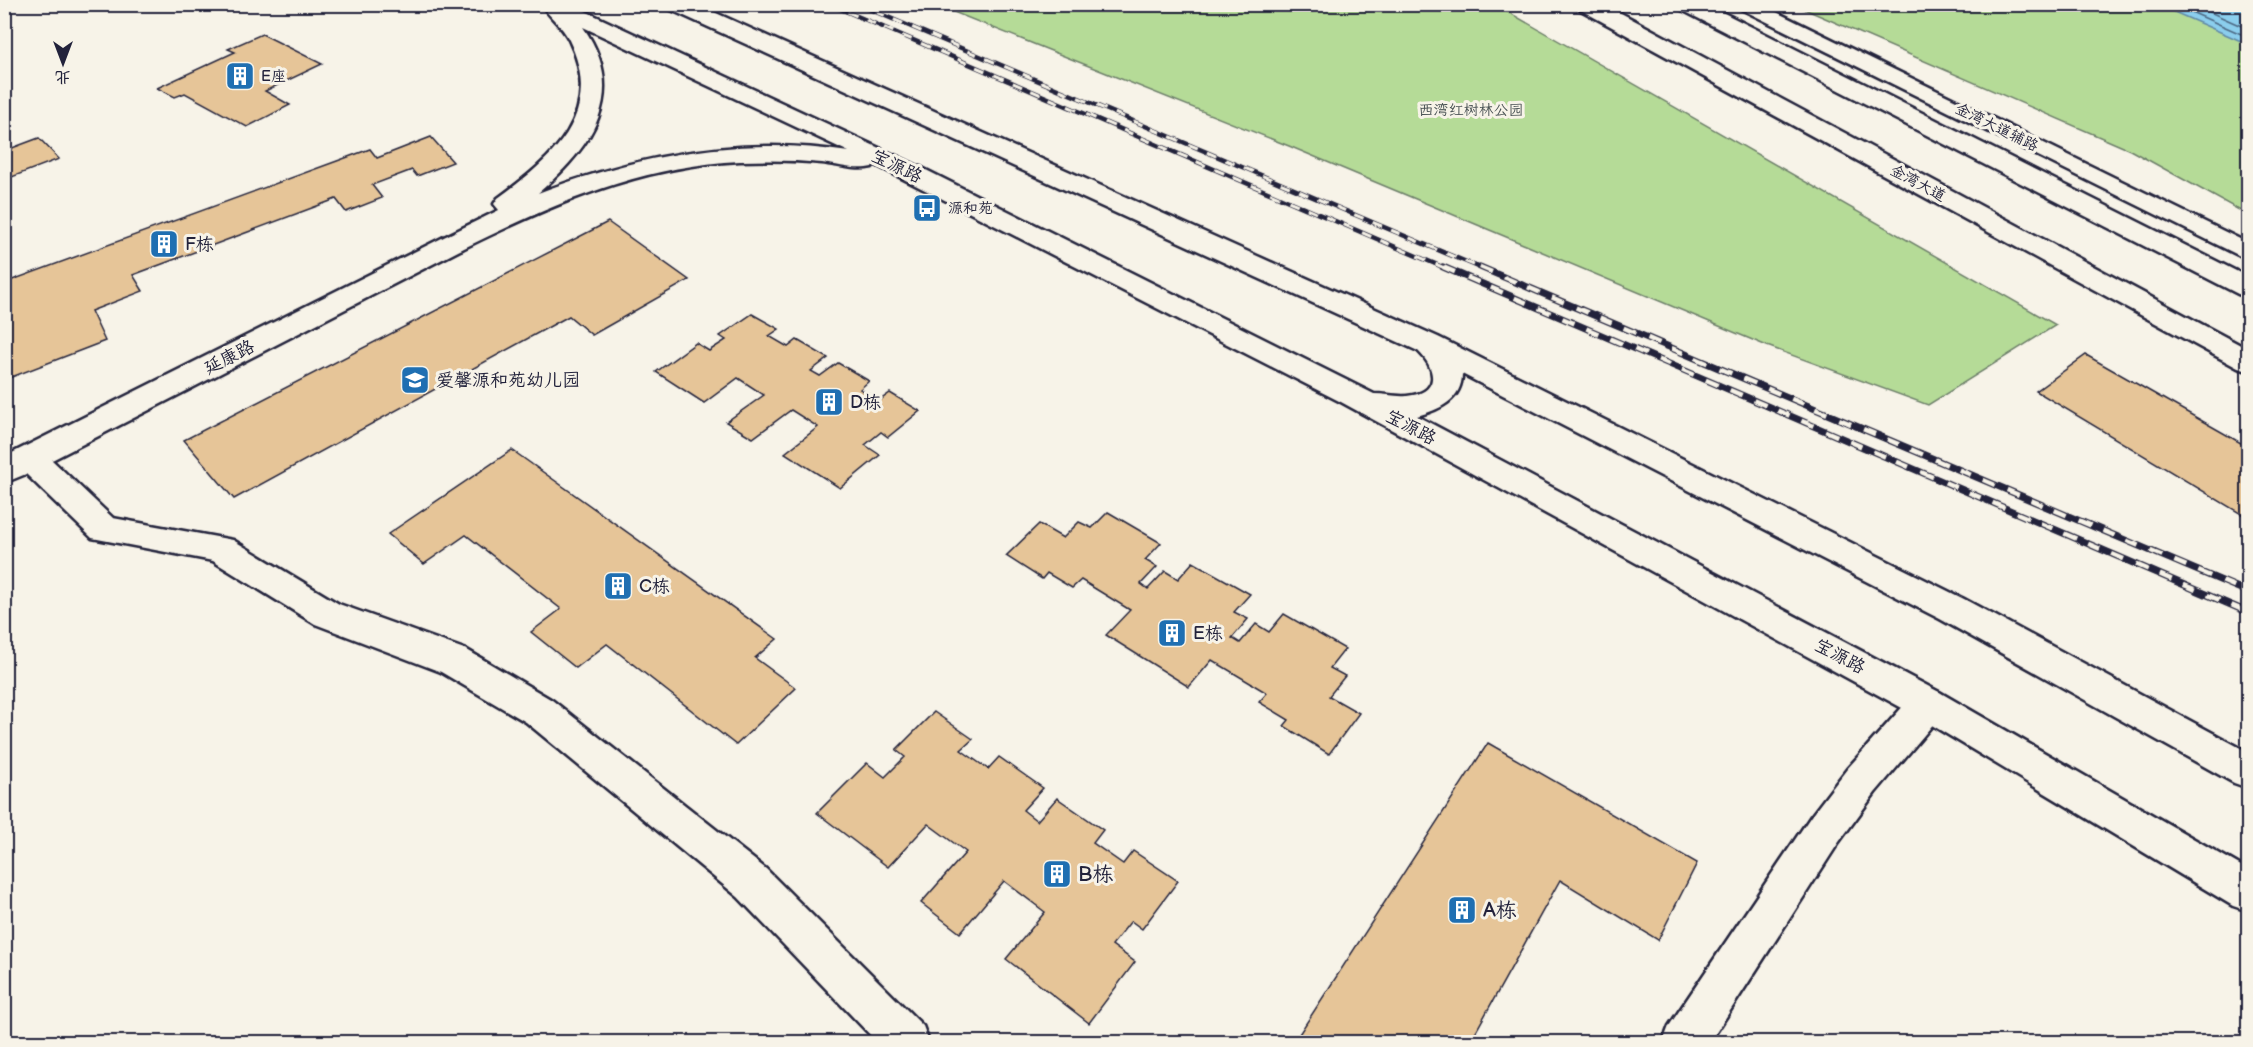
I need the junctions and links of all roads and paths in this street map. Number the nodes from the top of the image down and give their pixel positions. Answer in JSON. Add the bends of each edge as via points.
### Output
{"nodes":[{"id":1,"x":677,"y":4,"type":"edge"},
{"id":2,"x":1587,"y":4,"type":"edge"},
{"id":3,"x":1688,"y":4,"type":"edge"},
{"id":4,"x":1745,"y":4,"type":"edge"},
{"id":5,"x":553,"y":5,"type":"edge"},
{"id":6,"x":911,"y":172,"type":"junction"},
{"id":7,"x":453,"y":243,"type":"junction"},
{"id":8,"x":2248,"y":251,"type":"edge"},
{"id":9,"x":2248,"y":288,"type":"edge"},
{"id":10,"x":1428,"y":344,"type":"junction"},
{"id":11,"x":2248,"y":362,"type":"edge"},
{"id":12,"x":1352,"y":395,"type":"junction"},
{"id":13,"x":17,"y":464,"type":"edge"},
{"id":14,"x":1928,"y":704,"type":"junction"},
{"id":15,"x":2248,"y":771,"type":"edge"},
{"id":16,"x":2241,"y":890,"type":"edge"},
{"id":17,"x":907,"y":1042,"type":"edge"},
{"id":18,"x":1685,"y":1042,"type":"edge"}],
"edges":[{"from":1,"to":10,"type":"main road"},
{"from":2,"to":11,"type":"main road","name":"金湾大道"},
{"from":3,"to":9,"type":"main road"},
{"from":4,"to":8,"type":"lane","name":"金湾大道辅路"},
{"from":5,"to":6,"type":"main road","name":"宝源路"},
{"from":5,"to":7,"type":"main road","via":[[580,40],[590,67],[593,90],[587,123],[556,166]]},
{"from":6,"to":7,"type":"main road","via":[[807,153],[712,156],[606,178],[536,203]]},
{"from":6,"to":12,"type":"main road","name":"宝源路"},
{"from":7,"to":13,"type":"main road","name":"延康路"},
{"from":10,"to":12,"type":"main road","via":[[1441,354],[1449,380],[1442,393],[1429,402],[1412,407],[1373,404]]},
{"from":10,"to":15,"type":"main road","via":[[1952,609]]},
{"from":12,"to":14,"type":"main road","name":"宝源路"},
{"from":13,"to":17,"type":"main road","via":[[104,530],[221,549],[327,614],[454,662],[539,711],[752,883]]},
{"from":14,"to":16,"type":"main road","name":"宝源路"},
{"from":14,"to":18,"type":"main road","via":[[1830,821]]}]}
